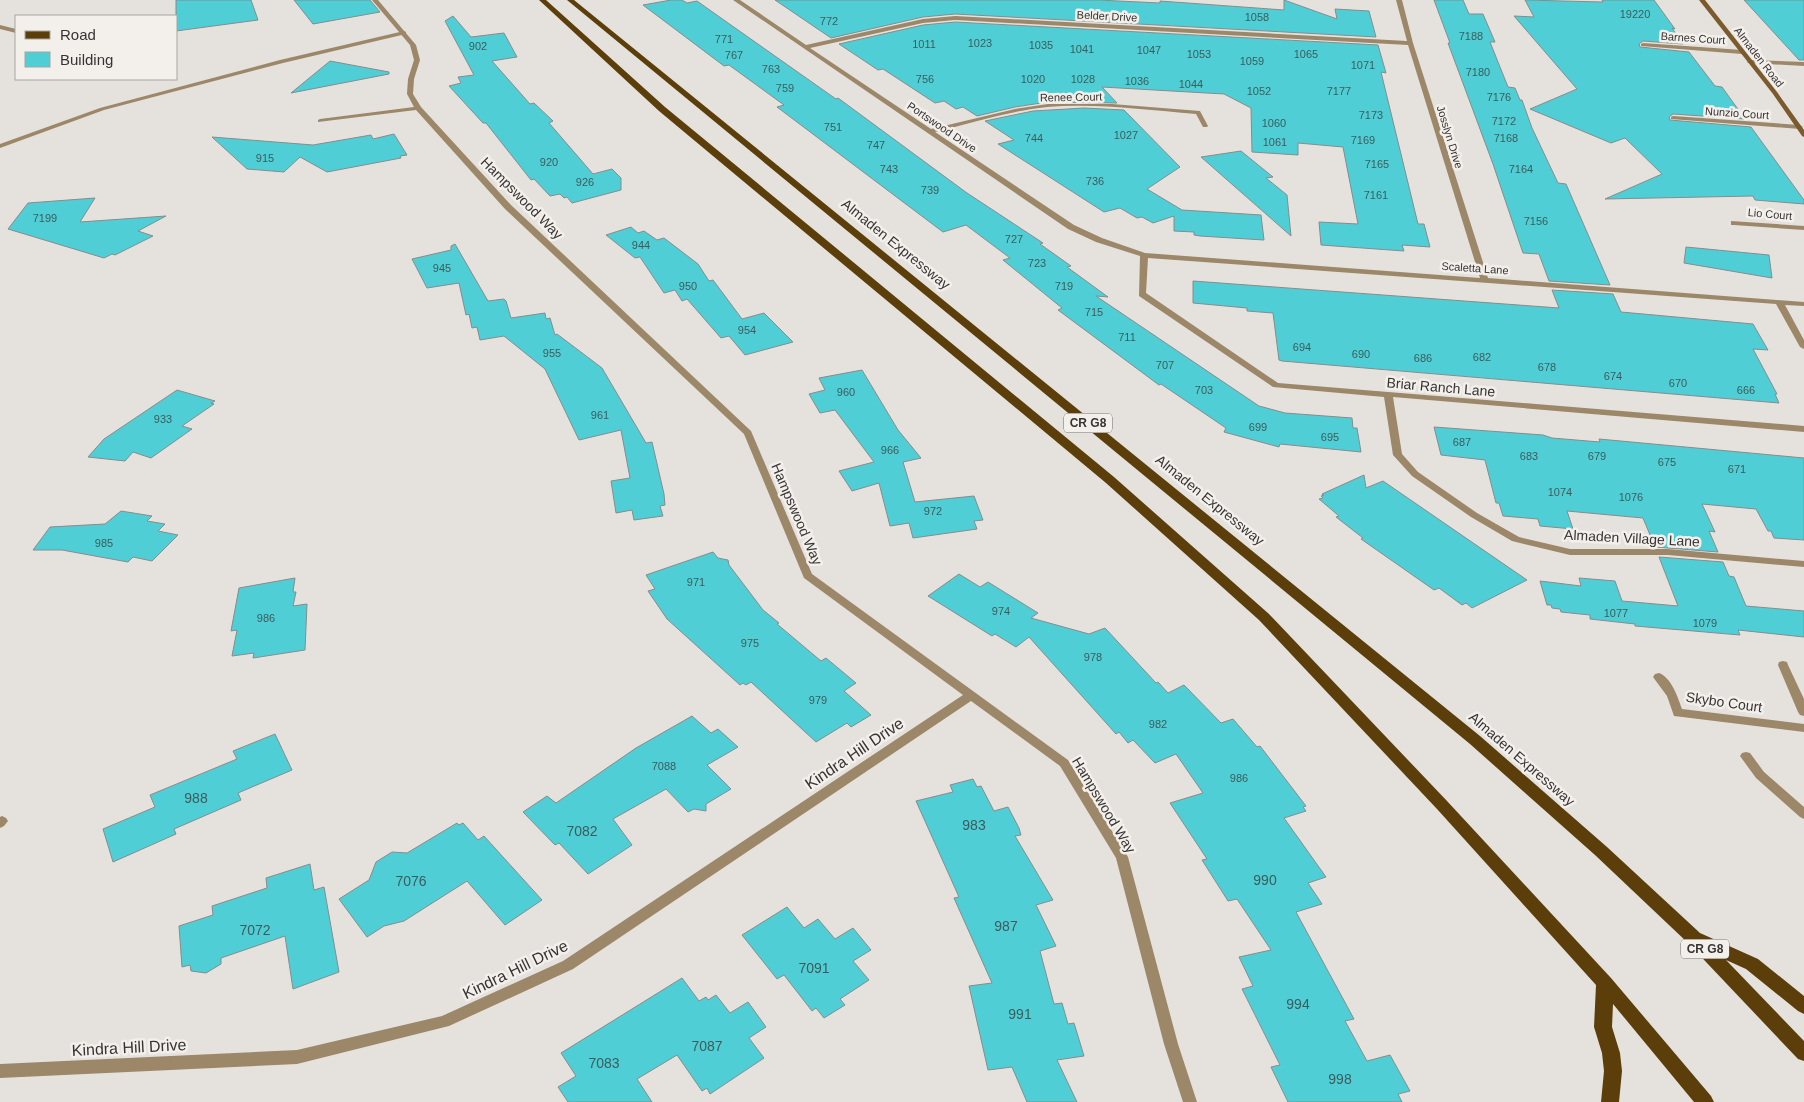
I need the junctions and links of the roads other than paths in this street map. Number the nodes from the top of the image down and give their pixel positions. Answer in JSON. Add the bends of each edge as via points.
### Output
{"nodes":[{"id":1,"x":375,"y":0,"type":"edge"},
{"id":2,"x":542,"y":0,"type":"edge"},
{"id":3,"x":570,"y":0,"type":"edge"},
{"id":4,"x":736,"y":0,"type":"edge"},
{"id":5,"x":1399,"y":0,"type":"edge"},
{"id":6,"x":1702,"y":0,"type":"edge"},
{"id":7,"x":0,"y":27,"type":"edge"},
{"id":8,"x":15,"y":31,"type":"edge"},
{"id":9,"x":404,"y":33,"type":"junction"},
{"id":10,"x":1410,"y":43,"type":"junction"},
{"id":11,"x":1643,"y":45,"type":"dead end"},
{"id":12,"x":805,"y":47,"type":"junction"},
{"id":13,"x":1742,"y":52,"type":"junction"},
{"id":14,"x":1750,"y":62,"type":"junction"},
{"id":15,"x":1804,"y":64,"type":"edge"},
{"id":16,"x":418,"y":108,"type":"junction"},
{"id":17,"x":1673,"y":118,"type":"dead end"},
{"id":18,"x":320,"y":121,"type":"dead end"},
{"id":19,"x":1206,"y":126,"type":"dead end"},
{"id":20,"x":1802,"y":129,"type":"edge"},
{"id":21,"x":930,"y":131,"type":"junction"},
{"id":22,"x":1804,"y":135,"type":"edge"},
{"id":23,"x":0,"y":146,"type":"edge"},
{"id":24,"x":1734,"y":223,"type":"dead end"},
{"id":25,"x":1804,"y":228,"type":"edge"},
{"id":26,"x":1144,"y":255,"type":"junction"},
{"id":27,"x":1484,"y":280,"type":"junction"},
{"id":28,"x":1779,"y":302,"type":"junction"},
{"id":29,"x":1804,"y":304,"type":"edge"},
{"id":30,"x":1804,"y":347,"type":"edge"},
{"id":31,"x":1388,"y":396,"type":"junction"},
{"id":32,"x":1804,"y":429,"type":"edge"},
{"id":33,"x":1804,"y":564,"type":"edge"},
{"id":34,"x":1782,"y":665,"type":"dead end"},
{"id":35,"x":1659,"y":677,"type":"dead end"},
{"id":36,"x":972,"y":695,"type":"junction"},
{"id":37,"x":1804,"y":712,"type":"edge"},
{"id":38,"x":1804,"y":728,"type":"edge"},
{"id":39,"x":1746,"y":756,"type":"dead end"},
{"id":40,"x":1804,"y":814,"type":"edge"},
{"id":41,"x":1694,"y":938,"type":"junction"},
{"id":42,"x":1605,"y":983,"type":"junction"},
{"id":43,"x":1804,"y":1006,"type":"edge"},
{"id":44,"x":1804,"y":1053,"type":"edge"},
{"id":45,"x":0,"y":1071,"type":"edge"},
{"id":46,"x":1190,"y":1102,"type":"edge"},
{"id":47,"x":1610,"y":1102,"type":"edge"},
{"id":48,"x":1705,"y":1102,"type":"edge"}],
"edges":[{"from":1,"to":9,"type":"street","name":"Hampswood Way"},
{"from":2,"to":42,"type":"main road","number":"CR G8","via":[[662,109],[1110,480],[1264,617]]},
{"from":3,"to":41,"type":"main road","name":"Almaden Expressway","number":"CR G8","via":[[1468,734]]},
{"from":4,"to":12,"type":"street","name":"Portswood Drive"},
{"from":5,"to":10,"type":"street","name":"Josslyn Drive"},
{"from":6,"to":13,"type":"street","name":"Almaden Road"},
{"from":7,"to":8,"type":"street"},
{"from":9,"to":16,"type":"street","name":"Hampswood Way","via":[[413,45],[417,60],[410,94]]},
{"from":9,"to":23,"type":"street","via":[[282,61],[102,109]]},
{"from":10,"to":12,"type":"street","name":"Belder Drive","via":[[955,18],[923,21]]},
{"from":10,"to":27,"type":"street","name":"Josslyn Drive"},
{"from":11,"to":13,"type":"street","name":"Barnes Court"},
{"from":12,"to":21,"type":"street","name":"Portswood Drive"},
{"from":13,"to":14,"type":"street","name":"Almaden Road"},
{"from":14,"to":15,"type":"street"},
{"from":14,"to":20,"type":"street","name":"Almaden Road"},
{"from":16,"to":18,"type":"street"},
{"from":16,"to":36,"type":"street","name":"Hampswood Way","via":[[508,207],[748,433],[808,576]]},
{"from":17,"to":20,"type":"street","name":"Nunzio Court"},
{"from":19,"to":21,"type":"street","name":"Renee Court","via":[[1198,112],[1059,105],[1028,108]]},
{"from":20,"to":22,"type":"street","name":"Almaden Road"},
{"from":21,"to":26,"type":"street","name":"Portswood Drive","via":[[1071,227]]},
{"from":24,"to":25,"type":"street","name":"Lio Court"},
{"from":26,"to":27,"type":"street","name":"Scaletta Lane"},
{"from":26,"to":31,"type":"street","name":"Briar Ranch Lane","via":[[1142,294],[1276,385]]},
{"from":27,"to":28,"type":"street","name":"Scaletta Lane"},
{"from":28,"to":29,"type":"street","name":"Scaletta Lane"},
{"from":28,"to":30,"type":"street"},
{"from":31,"to":32,"type":"street","name":"Briar Ranch Lane"},
{"from":31,"to":33,"type":"street","name":"Almaden Village Lane","via":[[1398,456],[1415,474],[1474,515],[1516,539],[1570,552],[1668,552]]},
{"from":34,"to":37,"type":"street"},
{"from":35,"to":38,"type":"street","name":"Skybo Court","via":[[1672,695],[1678,713]]},
{"from":36,"to":45,"type":"street","name":"Kindra Hill Drive","via":[[568,965],[444,1022],[297,1057]]},
{"from":36,"to":46,"type":"street","name":"Hampswood Way","via":[[1064,763],[1122,857],[1171,1044]]},
{"from":39,"to":40,"type":"street","via":[[1760,775]]},
{"from":41,"to":43,"type":"main road","via":[[1752,964]]},
{"from":41,"to":44,"type":"main road","name":"Almaden Expressway","number":"CR G8"},
{"from":42,"to":47,"type":"main road","via":[[1603,1028],[1613,1071]]},
{"from":42,"to":48,"type":"main road","number":"CR G8"}]}
